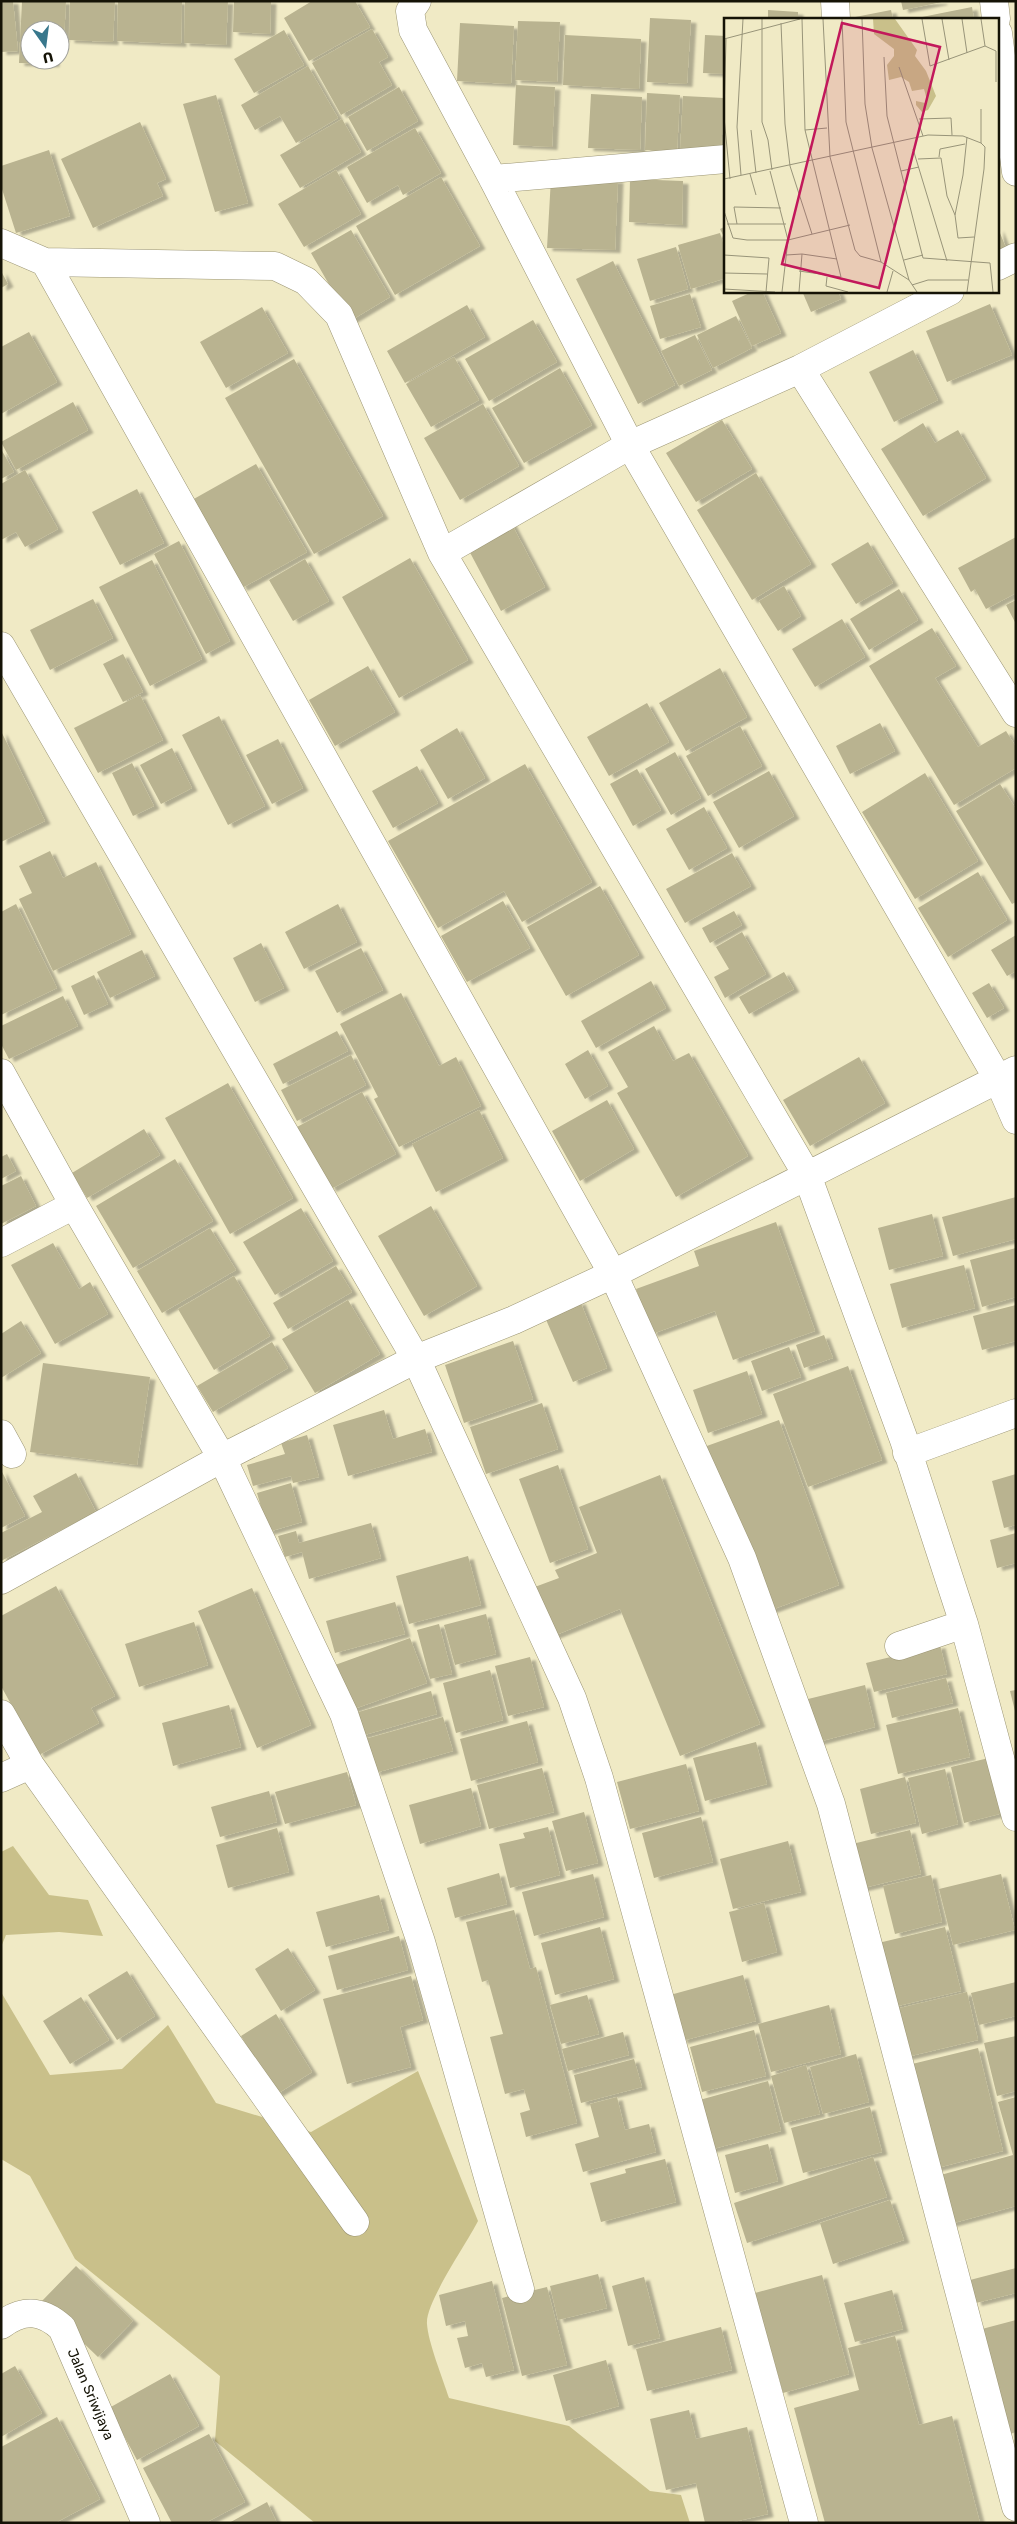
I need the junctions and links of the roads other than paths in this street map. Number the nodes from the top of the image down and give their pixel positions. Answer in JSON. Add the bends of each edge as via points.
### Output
{"nodes":[{"id":1,"x":418,"y":1,"type":"edge"},
{"id":2,"x":834,"y":1,"type":"edge"},
{"id":3,"x":994,"y":1,"type":"edge"},
{"id":4,"x":836,"y":18,"type":"edge"},
{"id":5,"x":996,"y":18,"type":"edge"},
{"id":6,"x":1000,"y":58,"type":"edge"},
{"id":7,"x":1003,"y":95,"type":"edge"},
{"id":8,"x":724,"y":159,"type":"edge"},
{"id":9,"x":1016,"y":172,"type":"edge"},
{"id":10,"x":493,"y":179,"type":"junction"},
{"id":11,"x":1,"y":243,"type":"edge"},
{"id":12,"x":1016,"y":257,"type":"edge"},
{"id":13,"x":45,"y":262,"type":"junction"},
{"id":14,"x":1000,"y":265,"type":"edge"},
{"id":15,"x":948,"y":292,"type":"edge"},
{"id":16,"x":800,"y":369,"type":"junction"},
{"id":17,"x":630,"y":445,"type":"junction"},
{"id":18,"x":442,"y":553,"type":"junction"},
{"id":19,"x":1,"y":646,"type":"edge"},
{"id":20,"x":1016,"y":713,"type":"edge"},
{"id":21,"x":1,"y":1073,"type":"edge"},
{"id":22,"x":1007,"y":1074,"type":"edge"},
{"id":23,"x":1016,"y":1120,"type":"edge"},
{"id":24,"x":807,"y":1175,"type":"junction"},
{"id":25,"x":74,"y":1205,"type":"junction"},
{"id":26,"x":1,"y":1243,"type":"edge"},
{"id":27,"x":613,"y":1274,"type":"junction"},
{"id":28,"x":416,"y":1359,"type":"junction"},
{"id":29,"x":1016,"y":1413,"type":"edge"},
{"id":30,"x":907,"y":1453,"type":"junction"},
{"id":31,"x":222,"y":1458,"type":"junction"},
{"id":32,"x":1,"y":1580,"type":"edge"},
{"id":33,"x":964,"y":1624,"type":"junction"},
{"id":34,"x":899,"y":1646,"type":"dead end"},
{"id":35,"x":1,"y":1714,"type":"edge"},
{"id":36,"x":30,"y":1765,"type":"junction"},
{"id":37,"x":1,"y":1778,"type":"edge"},
{"id":38,"x":1016,"y":1817,"type":"edge"},
{"id":39,"x":354,"y":2222,"type":"dead end"},
{"id":40,"x":520,"y":2288,"type":"dead end"},
{"id":41,"x":1,"y":2325,"type":"edge"},
{"id":42,"x":1016,"y":2507,"type":"edge"},
{"id":43,"x":146,"y":2523,"type":"edge"},
{"id":44,"x":804,"y":2523,"type":"edge"}],
"edges":[{"from":1,"to":10,"type":"street","via":[[410,11],[413,30]]},
{"from":2,"to":4,"type":"street"},
{"from":3,"to":5,"type":"street"},
{"from":6,"to":7,"type":"street"},
{"from":7,"to":9,"type":"street"},
{"from":8,"to":10,"type":"street"},
{"from":10,"to":17,"type":"street"},
{"from":11,"to":13,"type":"street"},
{"from":12,"to":14,"type":"street"},
{"from":13,"to":18,"type":"street","via":[[275,266],[306,281],[339,315]]},
{"from":13,"to":27,"type":"street"},
{"from":15,"to":16,"type":"street"},
{"from":16,"to":17,"type":"street"},
{"from":16,"to":20,"type":"street"},
{"from":17,"to":18,"type":"street"},
{"from":17,"to":22,"type":"street"},
{"from":18,"to":24,"type":"street"},
{"from":19,"to":28,"type":"street"},
{"from":21,"to":25,"type":"street"},
{"from":22,"to":23,"type":"street"},
{"from":22,"to":24,"type":"street"},
{"from":24,"to":27,"type":"street"},
{"from":24,"to":30,"type":"street"},
{"from":25,"to":26,"type":"street"},
{"from":25,"to":31,"type":"street"},
{"from":27,"to":28,"type":"street","via":[[514,1320]]},
{"from":27,"to":42,"type":"street","via":[[742,1558],[831,1804]]},
{"from":28,"to":31,"type":"street"},
{"from":28,"to":44,"type":"street","via":[[572,1698],[599,1778]]},
{"from":29,"to":30,"type":"street"},
{"from":30,"to":33,"type":"street"},
{"from":31,"to":32,"type":"street"},
{"from":31,"to":40,"type":"street","via":[[344,1714],[421,1942]]},
{"from":33,"to":34,"type":"street"},
{"from":33,"to":38,"type":"street"},
{"from":35,"to":36,"type":"street"},
{"from":36,"to":37,"type":"street"},
{"from":36,"to":39,"type":"street"},
{"from":41,"to":43,"type":"street","name":"Jalan Sriwijaya","via":[[28,2313],[48,2316],[62,2328]]}]}
